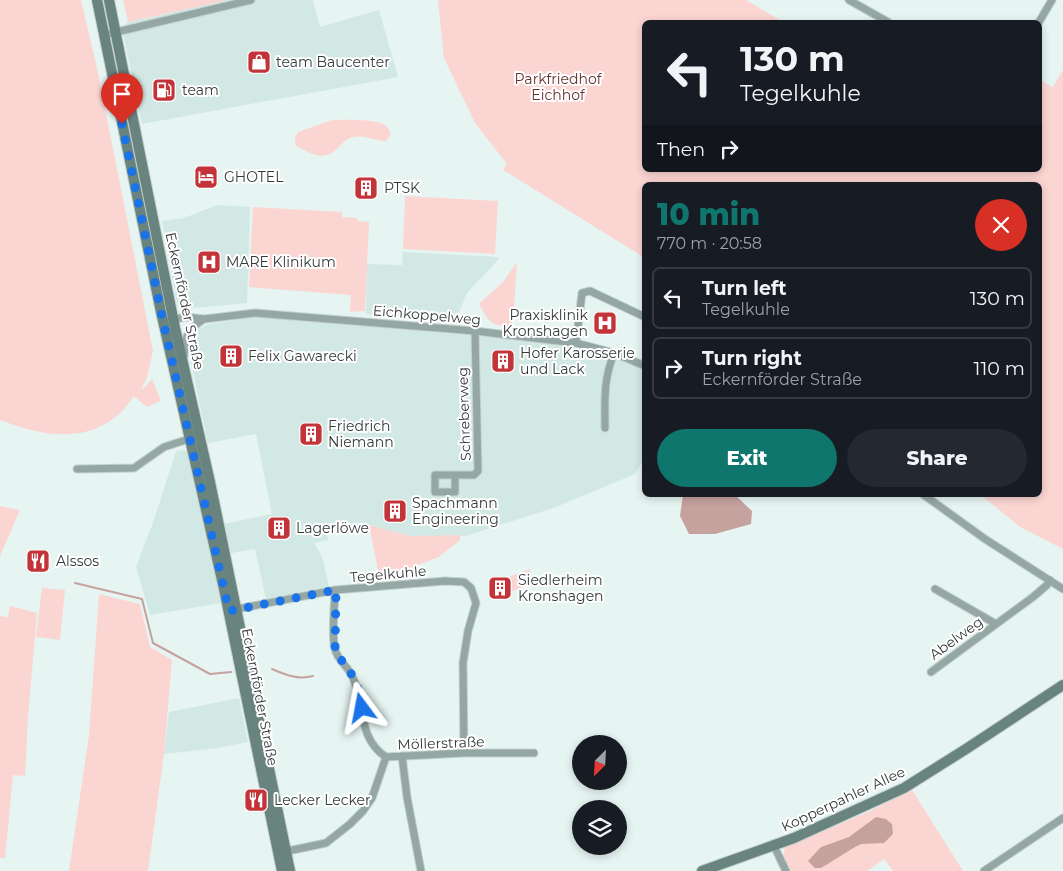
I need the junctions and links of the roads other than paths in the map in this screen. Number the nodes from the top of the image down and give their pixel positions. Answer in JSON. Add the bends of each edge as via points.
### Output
{"nodes":[{"id":1,"x":97,"y":0,"type":"edge"},
{"id":2,"x":109,"y":0,"type":"edge"},
{"id":3,"x":251,"y":0,"type":"edge"},
{"id":4,"x":849,"y":0,"type":"edge"},
{"id":5,"x":1052,"y":0,"type":"edge"},
{"id":6,"x":884,"y":20,"type":"edge"},
{"id":7,"x":1040,"y":20,"type":"edge"},
{"id":8,"x":116,"y":33,"type":"junction"},
{"id":9,"x":104,"y":35,"type":"junction"},
{"id":10,"x":642,"y":316,"type":"edge"},
{"id":11,"x":204,"y":319,"type":"junction"},
{"id":12,"x":169,"y":324,"type":"junction"},
{"id":13,"x":195,"y":325,"type":"junction"},
{"id":14,"x":475,"y":331,"type":"junction"},
{"id":15,"x":576,"y":343,"type":"junction"},
{"id":16,"x":614,"y":353,"type":"junction"},
{"id":17,"x":183,"y":359,"type":"junction"},
{"id":18,"x":642,"y":365,"type":"edge"},
{"id":19,"x":605,"y":428,"type":"dead end"},
{"id":20,"x":195,"y":437,"type":"junction"},
{"id":21,"x":77,"y":469,"type":"dead end"},
{"id":22,"x":454,"y":475,"type":"dead end"},
{"id":23,"x":927,"y":497,"type":"edge"},
{"id":24,"x":1050,"y":580,"type":"junction"},
{"id":25,"x":935,"y":589,"type":"dead end"},
{"id":26,"x":1063,"y":589,"type":"edge"},
{"id":27,"x":336,"y":590,"type":"junction"},
{"id":28,"x":233,"y":610,"type":"junction"},
{"id":29,"x":996,"y":624,"type":"junction"},
{"id":30,"x":931,"y":672,"type":"dead end"},
{"id":31,"x":1063,"y":685,"type":"edge"},
{"id":32,"x":534,"y":753,"type":"dead end"},
{"id":33,"x":464,"y":754,"type":"junction"},
{"id":34,"x":402,"y":756,"type":"junction"},
{"id":35,"x":386,"y":757,"type":"junction"},
{"id":36,"x":1063,"y":818,"type":"edge"},
{"id":37,"x":774,"y":846,"type":"junction"},
{"id":38,"x":282,"y":852,"type":"junction"},
{"id":39,"x":282,"y":871,"type":"edge"},
{"id":40,"x":290,"y":871,"type":"edge"},
{"id":41,"x":421,"y":871,"type":"edge"},
{"id":42,"x":702,"y":871,"type":"edge"},
{"id":43,"x":786,"y":871,"type":"edge"},
{"id":44,"x":984,"y":871,"type":"edge"}],
"edges":[{"from":1,"to":9,"type":"main road","name":"Eckernförder Straße"},
{"from":2,"to":8,"type":"main road","name":"Eckernförder Straße"},
{"from":3,"to":8,"type":"street"},
{"from":4,"to":6,"type":"street"},
{"from":5,"to":7,"type":"street"},
{"from":8,"to":9,"type":"street"},
{"from":8,"to":12,"type":"main road","name":"Eckernförder Straße"},
{"from":9,"to":12,"type":"main road","name":"Eckernförder Straße"},
{"from":10,"to":15,"type":"street","via":[[590,291],[582,293]]},
{"from":11,"to":12,"type":"street","name":"Eichkoppelweg","via":[[186,317]]},
{"from":11,"to":13,"type":"street","name":"Eichkoppelweg"},
{"from":11,"to":14,"type":"street","name":"Eichkoppelweg","via":[[255,313]]},
{"from":12,"to":13,"type":"street","name":"Eichkoppelweg"},
{"from":12,"to":17,"type":"main road","name":"Eckernförder Straße"},
{"from":12,"to":20,"type":"main road","name":"Eckernförder Straße"},
{"from":13,"to":17,"type":"street","name":"Eichkoppelweg","via":[[185,338]]},
{"from":14,"to":15,"type":"street","name":"Eichkoppelweg"},
{"from":14,"to":22,"type":"street","name":"Schreberweg","via":[[478,471],[474,475]]},
{"from":15,"to":16,"type":"street","name":"Eichkoppelweg"},
{"from":16,"to":18,"type":"street","name":"Eichkoppelweg"},
{"from":16,"to":19,"type":"street","via":[[604,383]]},
{"from":17,"to":20,"type":"main road","name":"Eckernförder Straße"},
{"from":20,"to":21,"type":"street","via":[[160,449],[134,468]]},
{"from":20,"to":28,"type":"main road","name":"Eckernförder Straße"},
{"from":23,"to":24,"type":"street"},
{"from":24,"to":26,"type":"street"},
{"from":24,"to":29,"type":"street","name":"Abelweg","via":[[1043,589]]},
{"from":25,"to":29,"type":"street","name":"Abelweg"},
{"from":27,"to":28,"type":"street","name":"Tegelkuhle"},
{"from":27,"to":33,"type":"street","name":"Tegelkuhle","via":[[455,581],[468,584],[476,604],[463,663]]},
{"from":27,"to":35,"type":"street","via":[[335,651],[359,691],[367,734],[378,752]]},
{"from":28,"to":38,"type":"main road","name":"Eckernförder Straße"},
{"from":29,"to":30,"type":"street","name":"Abelweg"},
{"from":31,"to":37,"type":"main road","name":"Kopperpahler Allee","via":[[904,788]]},
{"from":32,"to":33,"type":"street","name":"Möllerstraße"},
{"from":33,"to":34,"type":"street","name":"Möllerstraße"},
{"from":34,"to":35,"type":"street","name":"Möllerstraße"},
{"from":34,"to":41,"type":"street"},
{"from":35,"to":38,"type":"street","name":"Möllerstraße","via":[[372,798],[350,824],[326,843]]},
{"from":36,"to":44,"type":"street"},
{"from":37,"to":42,"type":"main road","name":"Kopperpahler Allee"},
{"from":37,"to":43,"type":"street"},
{"from":38,"to":39,"type":"main road","name":"Eckernförder Straße"},
{"from":38,"to":40,"type":"main road","name":"Eckernförder Straße"}]}
